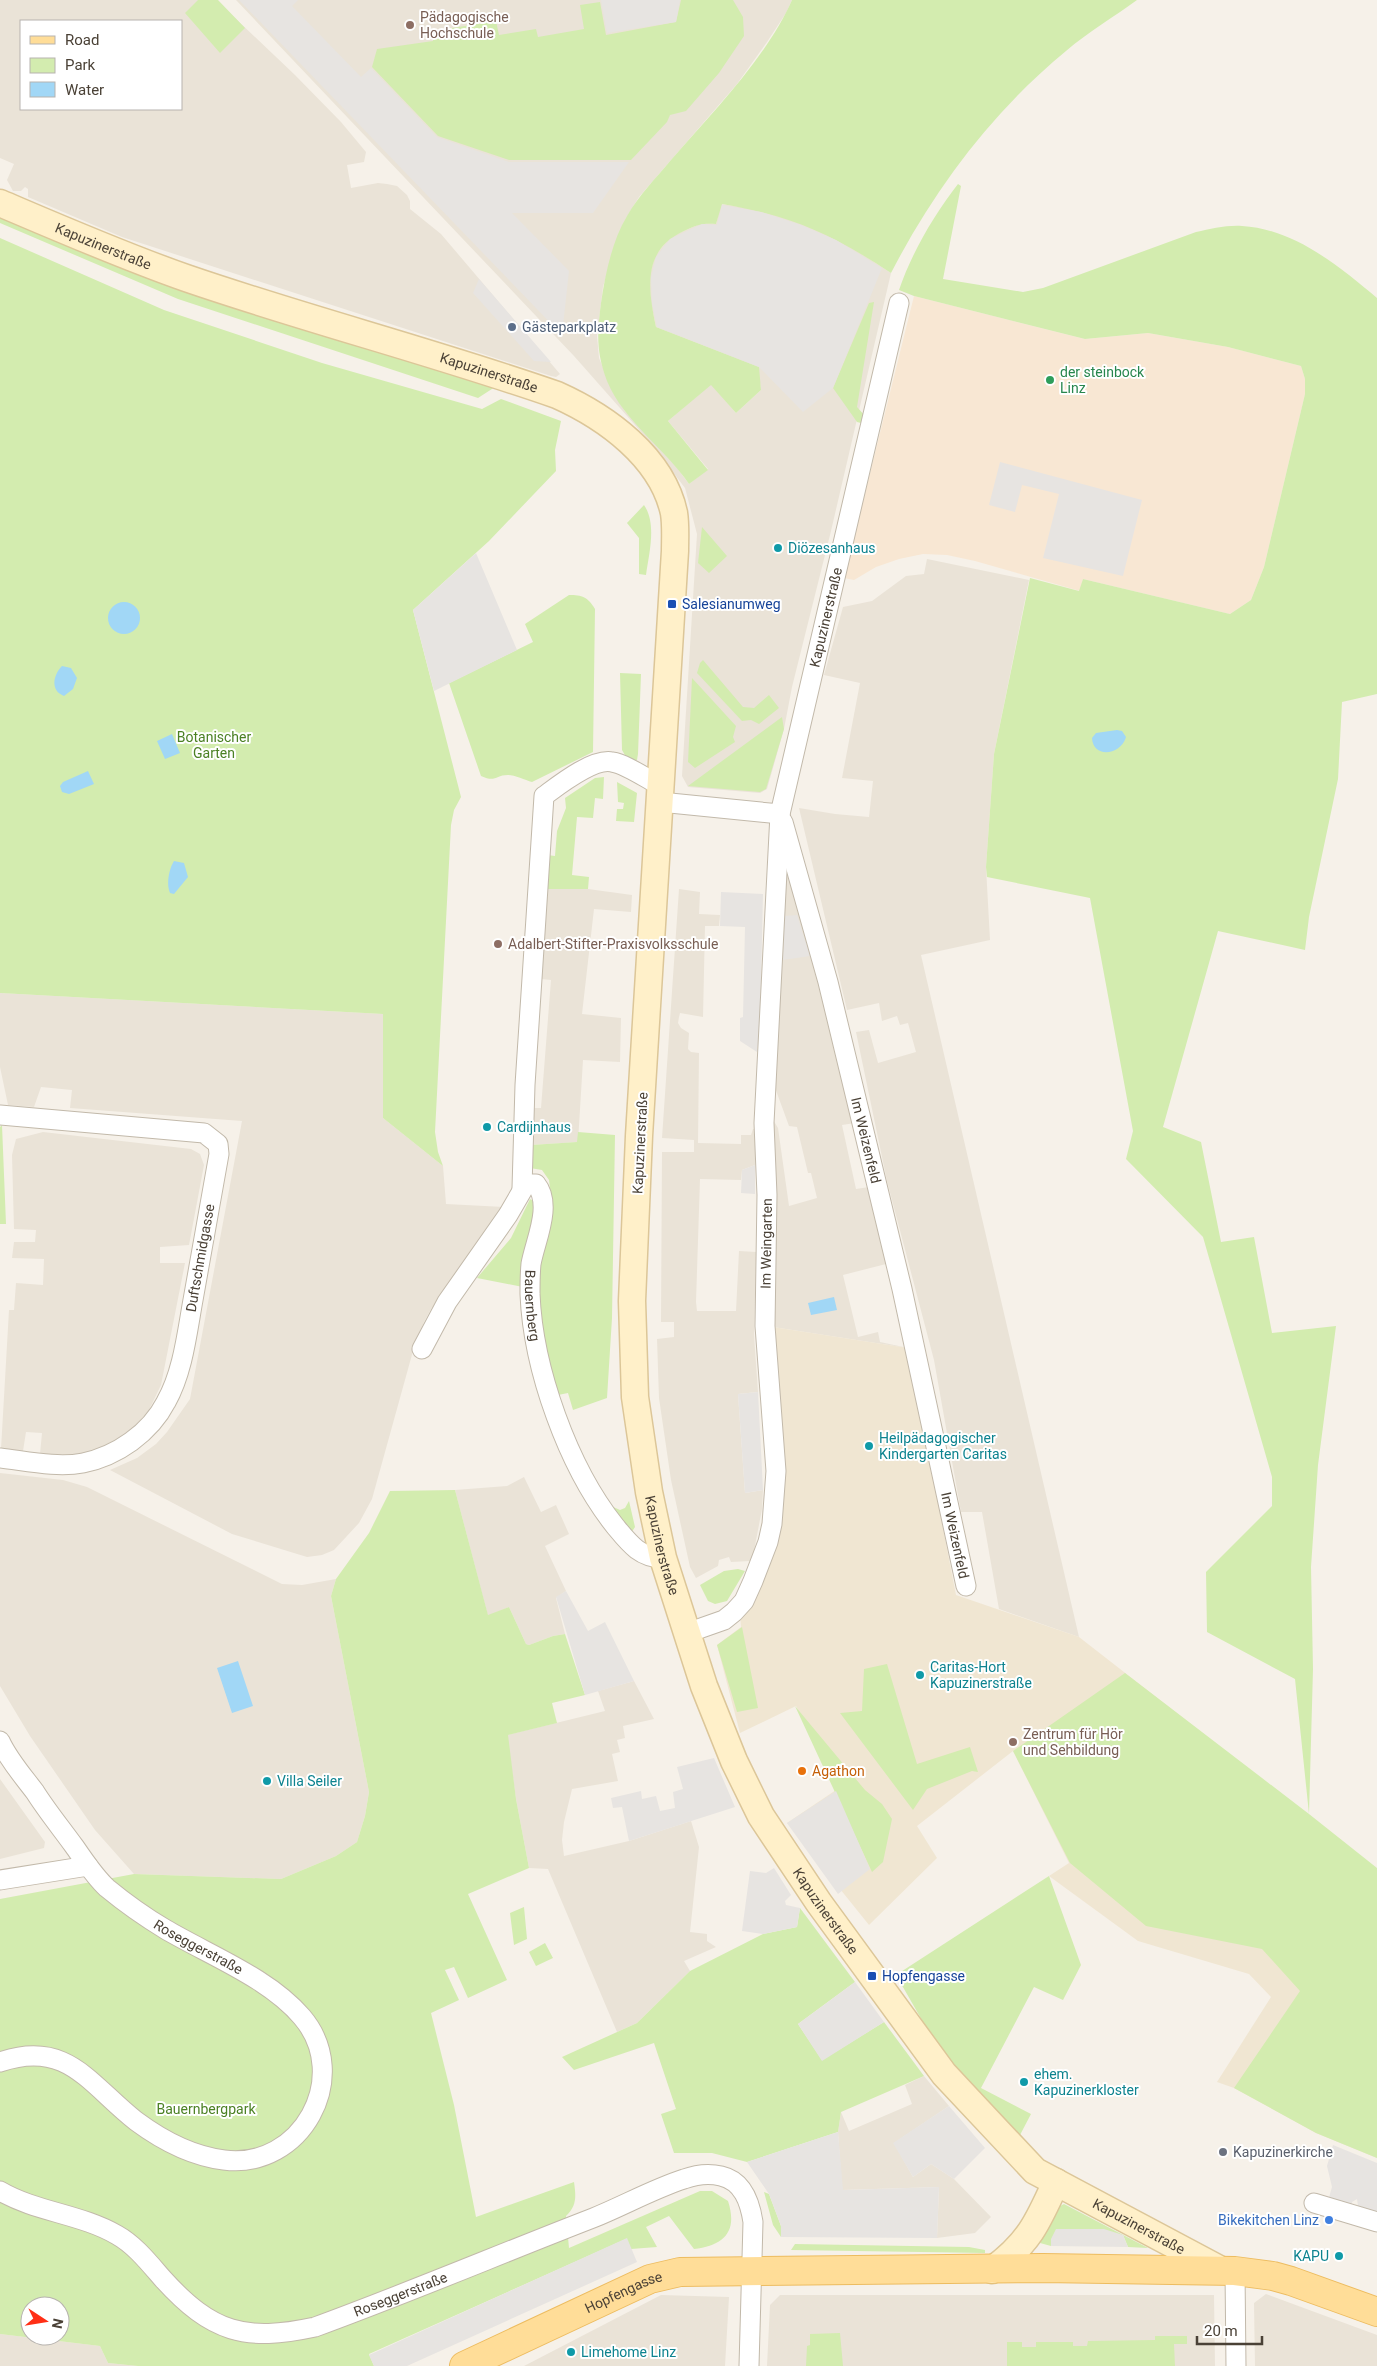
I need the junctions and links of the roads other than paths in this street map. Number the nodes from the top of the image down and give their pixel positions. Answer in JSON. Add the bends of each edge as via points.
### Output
{"nodes":[{"id":1,"x":0,"y":203,"type":"edge"},
{"id":2,"x":899,"y":303,"type":"dead end"},
{"id":3,"x":661,"y":794,"type":"junction"},
{"id":4,"x":780,"y":814,"type":"junction"},
{"id":5,"x":0,"y":1115,"type":"edge"},
{"id":6,"x":522,"y":1188,"type":"junction"},
{"id":7,"x":422,"y":1348,"type":"dead end"},
{"id":8,"x":0,"y":1458,"type":"edge"},
{"id":9,"x":663,"y":1558,"type":"junction"},
{"id":10,"x":966,"y":1586,"type":"dead end"},
{"id":11,"x":687,"y":1633,"type":"junction"},
{"id":12,"x":0,"y":1741,"type":"edge"},
{"id":13,"x":88,"y":1866,"type":"junction"},
{"id":14,"x":0,"y":1880,"type":"edge"},
{"id":15,"x":0,"y":2062,"type":"edge"},
{"id":16,"x":1056,"y":2182,"type":"junction"},
{"id":17,"x":0,"y":2191,"type":"edge"},
{"id":18,"x":1314,"y":2203,"type":"dead end"},
{"id":19,"x":1377,"y":2222,"type":"edge"},
{"id":20,"x":1186,"y":2269,"type":"joint"},
{"id":21,"x":753,"y":2270,"type":"junction"},
{"id":22,"x":992,"y":2270,"type":"junction"},
{"id":23,"x":1228,"y":2271,"type":"junction"},
{"id":24,"x":1377,"y":2312,"type":"edge"},
{"id":25,"x":464,"y":2366,"type":"edge"},
{"id":26,"x":749,"y":2366,"type":"edge"},
{"id":27,"x":1236,"y":2366,"type":"edge"}],
"edges":[{"from":1,"to":3,"type":"street","name":"Kapuzinerstraße","via":[[185,278],[557,395],[611,426],[653,469],[666,490],[674,514],[675,551]]},
{"from":2,"to":4,"type":"street","name":"Kapuzinerstraße"},
{"from":3,"to":4,"type":"street"},
{"from":3,"to":6,"type":"street","via":[[619,764],[600,762],[544,796]]},
{"from":3,"to":9,"type":"street","name":"Kapuzinerstraße","via":[[632,1301],[634,1398]]},
{"from":4,"to":10,"type":"street","name":"Im Weizenfeld","via":[[788,831],[828,982],[902,1289]]},
{"from":4,"to":11,"type":"street","name":"Im Weingarten","via":[[764,1122],[765,1326],[776,1471],[773,1516],[768,1542],[744,1601],[724,1620]]},
{"from":5,"to":8,"type":"street","name":"Duftschmidgasse","via":[[204,1133],[218,1144],[219,1154],[185,1345],[167,1402],[136,1438],[119,1449],[82,1463]]},
{"from":6,"to":7,"type":"street","via":[[508,1215],[447,1302]]},
{"from":6,"to":9,"type":"street","name":"Bauernberg","via":[[531,1182],[541,1189],[542,1213],[531,1265],[532,1324],[564,1437],[579,1472],[629,1542],[644,1555]]},
{"from":9,"to":11,"type":"street","name":"Kapuzinerstraße"},
{"from":11,"to":16,"type":"street","name":"Kapuzinerstraße","via":[[734,1761],[761,1816],[944,2074],[1028,2165]]},
{"from":12,"to":13,"type":"street","name":"Roseggerstraße"},
{"from":13,"to":14,"type":"street"},
{"from":13,"to":15,"type":"street","name":"Roseggerstraße","via":[[106,1887],[162,1927],[262,1984],[302,2018],[321,2057],[316,2107],[303,2129],[282,2147],[257,2158],[231,2161],[205,2158],[157,2136],[64,2062],[34,2054]]},
{"from":16,"to":22,"type":"street","via":[[1031,2233],[1016,2251]]},
{"from":16,"to":23,"type":"street","name":"Kapuzinerstraße"},
{"from":17,"to":21,"type":"street","name":"Roseggerstraße","via":[[99,2225],[139,2252],[195,2311],[233,2330],[260,2334],[315,2327],[683,2179],[703,2174],[733,2181],[750,2204]]},
{"from":18,"to":19,"type":"street"},
{"from":20,"to":22,"type":"main road","name":"Hopfengasse"},
{"from":20,"to":23,"type":"main road","name":"Kapuzinerstraße"},
{"from":21,"to":22,"type":"main road","name":"Hopfengasse"},
{"from":21,"to":25,"type":"main road","name":"Hopfengasse","via":[[680,2272],[650,2279]]},
{"from":21,"to":26,"type":"street","name":"Roseggerstraße"},
{"from":23,"to":24,"type":"main road","name":"Kapuzinerstraße","via":[[1273,2276]]},
{"from":23,"to":27,"type":"street"}]}
